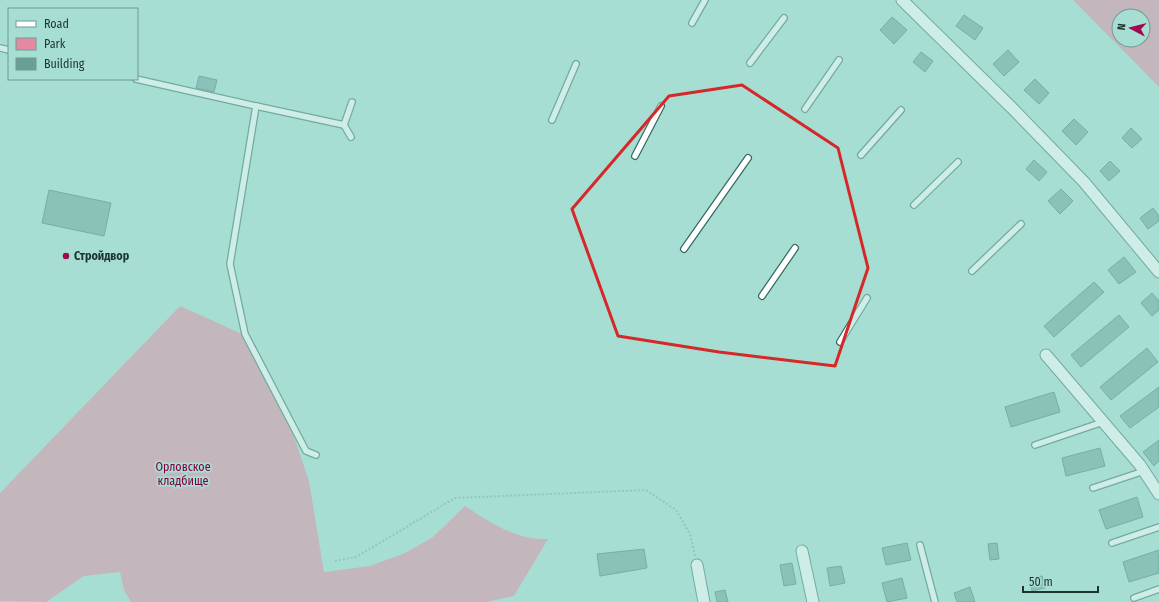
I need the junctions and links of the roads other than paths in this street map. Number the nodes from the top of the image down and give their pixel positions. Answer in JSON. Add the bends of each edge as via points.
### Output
{"nodes":[{"id":1,"x":705,"y":0,"type":"edge"},
{"id":2,"x":902,"y":0,"type":"edge"},
{"id":3,"x":784,"y":18,"type":"dead end"},
{"id":4,"x":692,"y":23,"type":"dead end"},
{"id":5,"x":839,"y":60,"type":"dead end"},
{"id":6,"x":750,"y":63,"type":"dead end"},
{"id":7,"x":576,"y":64,"type":"dead end"},
{"id":8,"x":138,"y":79,"type":"edge"},
{"id":9,"x":352,"y":102,"type":"dead end"},
{"id":10,"x":256,"y":106,"type":"junction"},
{"id":11,"x":661,"y":106,"type":"dead end"},
{"id":12,"x":805,"y":108,"type":"dead end"},
{"id":13,"x":901,"y":110,"type":"dead end"},
{"id":14,"x":552,"y":120,"type":"dead end"},
{"id":15,"x":344,"y":125,"type":"junction"},
{"id":16,"x":351,"y":137,"type":"dead end"},
{"id":17,"x":861,"y":155,"type":"dead end"},
{"id":18,"x":635,"y":156,"type":"dead end"},
{"id":19,"x":748,"y":158,"type":"dead end"},
{"id":20,"x":958,"y":162,"type":"dead end"},
{"id":21,"x":914,"y":205,"type":"dead end"},
{"id":22,"x":1021,"y":224,"type":"dead end"},
{"id":23,"x":795,"y":248,"type":"dead end"},
{"id":24,"x":684,"y":250,"type":"dead end"},
{"id":25,"x":972,"y":271,"type":"dead end"},
{"id":26,"x":1159,"y":272,"type":"edge"},
{"id":27,"x":762,"y":296,"type":"dead end"},
{"id":28,"x":867,"y":298,"type":"dead end"},
{"id":29,"x":840,"y":342,"type":"dead end"},
{"id":30,"x":1046,"y":355,"type":"dead end"},
{"id":31,"x":1103,"y":422,"type":"junction"},
{"id":32,"x":1035,"y":445,"type":"dead end"},
{"id":33,"x":316,"y":455,"type":"dead end"},
{"id":34,"x":1144,"y":471,"type":"junction"},
{"id":35,"x":1093,"y":488,"type":"dead end"},
{"id":36,"x":1159,"y":494,"type":"edge"},
{"id":37,"x":1159,"y":527,"type":"edge"},
{"id":38,"x":1112,"y":543,"type":"dead end"},
{"id":39,"x":920,"y":545,"type":"dead end"},
{"id":40,"x":802,"y":551,"type":"dead end"},
{"id":41,"x":697,"y":565,"type":"road end"},
{"id":42,"x":1159,"y":589,"type":"edge"},
{"id":43,"x":1134,"y":598,"type":"dead end"},
{"id":44,"x":704,"y":602,"type":"edge"},
{"id":45,"x":813,"y":602,"type":"edge"},
{"id":46,"x":935,"y":602,"type":"edge"}],
"edges":[{"from":1,"to":4,"type":"lane"},
{"from":2,"to":26,"type":"street","via":[[1084,182]]},
{"from":3,"to":6,"type":"lane"},
{"from":5,"to":12,"type":"lane"},
{"from":7,"to":14,"type":"lane"},
{"from":8,"to":10,"type":"lane"},
{"from":9,"to":15,"type":"lane"},
{"from":10,"to":15,"type":"lane"},
{"from":10,"to":33,"type":"lane","via":[[230,264],[245,334],[306,451]]},
{"from":11,"to":18,"type":"lane"},
{"from":13,"to":17,"type":"lane"},
{"from":15,"to":16,"type":"lane"},
{"from":19,"to":24,"type":"lane"},
{"from":20,"to":21,"type":"lane"},
{"from":22,"to":25,"type":"lane"},
{"from":23,"to":27,"type":"lane"},
{"from":28,"to":29,"type":"lane"},
{"from":30,"to":31,"type":"street"},
{"from":31,"to":32,"type":"lane"},
{"from":31,"to":34,"type":"street"},
{"from":34,"to":35,"type":"lane"},
{"from":34,"to":36,"type":"street"},
{"from":37,"to":38,"type":"lane"},
{"from":39,"to":46,"type":"lane"},
{"from":40,"to":45,"type":"street"},
{"from":41,"to":44,"type":"street"},
{"from":42,"to":43,"type":"lane"}]}
